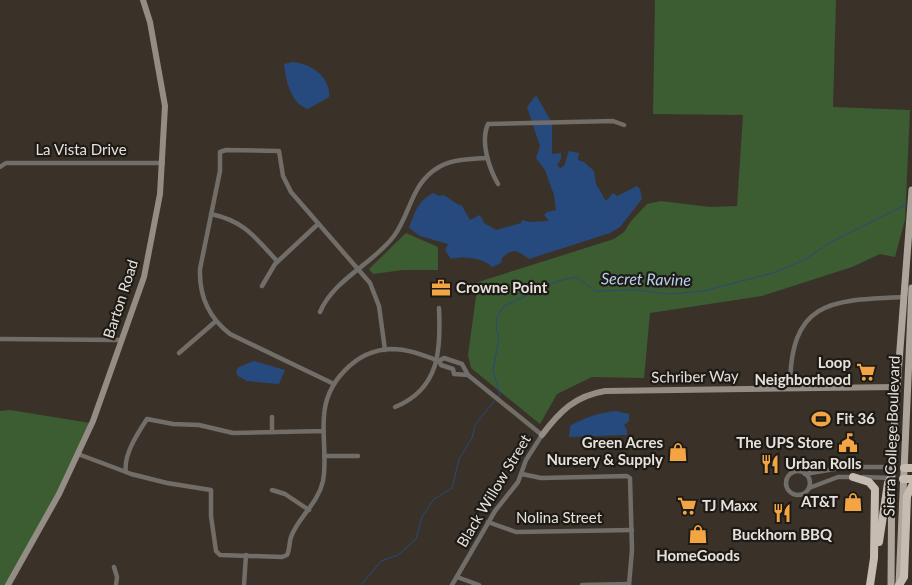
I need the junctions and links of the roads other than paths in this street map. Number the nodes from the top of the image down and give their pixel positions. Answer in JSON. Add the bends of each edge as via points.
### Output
{"nodes":[{"id":1,"x":143,"y":0,"type":"edge"},
{"id":2,"x":624,"y":125,"type":"dead end"},
{"id":3,"x":487,"y":158,"type":"junction"},
{"id":4,"x":163,"y":163,"type":"junction"},
{"id":5,"x":0,"y":167,"type":"edge"},
{"id":6,"x":498,"y":184,"type":"dead end"},
{"id":7,"x":912,"y":190,"type":"edge"},
{"id":8,"x":210,"y":214,"type":"junction"},
{"id":9,"x":318,"y":224,"type":"junction"},
{"id":10,"x":277,"y":261,"type":"junction"},
{"id":11,"x":359,"y":268,"type":"junction"},
{"id":12,"x":262,"y":286,"type":"dead end"},
{"id":13,"x":912,"y":288,"type":"edge"},
{"id":14,"x":908,"y":297,"type":"edge"},
{"id":15,"x":439,"y":308,"type":"dead end"},
{"id":16,"x":320,"y":312,"type":"dead end"},
{"id":17,"x":216,"y":321,"type":"junction"},
{"id":18,"x":0,"y":339,"type":"edge"},
{"id":19,"x":121,"y":340,"type":"junction"},
{"id":20,"x":385,"y":350,"type":"junction"},
{"id":21,"x":179,"y":353,"type":"dead end"},
{"id":22,"x":438,"y":360,"type":"junction"},
{"id":23,"x":457,"y":362,"type":"junction"},
{"id":24,"x":452,"y":370,"type":"junction"},
{"id":25,"x":468,"y":375,"type":"junction"},
{"id":26,"x":334,"y":384,"type":"junction"},
{"id":27,"x":896,"y":387,"type":"junction"},
{"id":28,"x":790,"y":388,"type":"junction"},
{"id":29,"x":395,"y":407,"type":"dead end"},
{"id":30,"x":272,"y":417,"type":"dead end"},
{"id":31,"x":324,"y":431,"type":"junction"},
{"id":32,"x":272,"y":432,"type":"junction"},
{"id":33,"x":542,"y":435,"type":"junction"},
{"id":34,"x":78,"y":454,"type":"junction"},
{"id":35,"x":324,"y":456,"type":"junction"},
{"id":36,"x":358,"y":456,"type":"dead end"},
{"id":37,"x":891,"y":467,"type":"junction"},
{"id":38,"x":908,"y":468,"type":"edge"},
{"id":39,"x":126,"y":472,"type":"junction"},
{"id":40,"x":522,"y":474,"type":"junction"},
{"id":41,"x":805,"y":474,"type":"junction"},
{"id":42,"x":853,"y":477,"type":"junction"},
{"id":43,"x":891,"y":478,"type":"junction"},
{"id":44,"x":903,"y":479,"type":"junction"},
{"id":45,"x":912,"y":479,"type":"edge"},
{"id":46,"x":912,"y":486,"type":"edge"},
{"id":47,"x":808,"y":488,"type":"junction"},
{"id":48,"x":272,"y":490,"type":"dead end"},
{"id":49,"x":309,"y":510,"type":"junction"},
{"id":50,"x":488,"y":522,"type":"junction"},
{"id":51,"x":632,"y":530,"type":"junction"},
{"id":52,"x":246,"y":555,"type":"junction"},
{"id":53,"x":114,"y":568,"type":"dead end"},
{"id":54,"x":457,"y":577,"type":"junction"},
{"id":55,"x":8,"y":585,"type":"edge"},
{"id":56,"x":116,"y":585,"type":"edge"},
{"id":57,"x":244,"y":585,"type":"edge"},
{"id":58,"x":452,"y":585,"type":"edge"},
{"id":59,"x":479,"y":585,"type":"edge"},
{"id":60,"x":582,"y":585,"type":"edge"},
{"id":61,"x":629,"y":585,"type":"edge"},
{"id":62,"x":870,"y":585,"type":"edge"},
{"id":63,"x":891,"y":585,"type":"edge"},
{"id":64,"x":899,"y":585,"type":"edge"}],
"edges":[{"from":1,"to":4,"type":"street","name":"Barton Road","via":[[166,106]]},
{"from":2,"to":3,"type":"street","via":[[613,121],[488,124]]},
{"from":3,"to":6,"type":"street"},
{"from":3,"to":11,"type":"street","via":[[455,161],[426,177],[416,189],[393,237]]},
{"from":4,"to":5,"type":"street","name":"La Vista Drive","via":[[6,163]]},
{"from":4,"to":19,"type":"street","name":"Barton Road","via":[[144,277]]},
{"from":7,"to":14,"type":"main road","name":"Sierra College Boulevard"},
{"from":8,"to":9,"type":"street","via":[[220,171],[220,152],[273,150],[281,154],[281,169],[291,192]]},
{"from":8,"to":10,"type":"street","via":[[243,226]]},
{"from":8,"to":17,"type":"street","via":[[200,278],[204,300]]},
{"from":9,"to":10,"type":"street"},
{"from":9,"to":11,"type":"street"},
{"from":10,"to":12,"type":"street"},
{"from":11,"to":16,"type":"street","via":[[327,299]]},
{"from":11,"to":20,"type":"street","via":[[377,298]]},
{"from":13,"to":14,"type":"main road","name":"Sierra College Boulevard"},
{"from":14,"to":27,"type":"main road","name":"Sierra College Boulevard"},
{"from":14,"to":28,"type":"street","via":[[844,300],[814,314],[803,324],[795,340]]},
{"from":14,"to":38,"type":"main road","name":"Sierra College Boulevard"},
{"from":15,"to":22,"type":"street"},
{"from":17,"to":21,"type":"street"},
{"from":17,"to":26,"type":"street","via":[[234,336]]},
{"from":18,"to":19,"type":"street"},
{"from":19,"to":34,"type":"street","name":"Barton Road","via":[[96,414]]},
{"from":20,"to":22,"type":"street","via":[[407,350]]},
{"from":20,"to":26,"type":"street","via":[[353,364]]},
{"from":22,"to":23,"type":"street","via":[[444,358]]},
{"from":22,"to":24,"type":"street"},
{"from":22,"to":29,"type":"street","via":[[424,388]]},
{"from":23,"to":24,"type":"street"},
{"from":23,"to":25,"type":"street","via":[[462,364]]},
{"from":24,"to":25,"type":"street","via":[[454,374]]},
{"from":25,"to":33,"type":"street"},
{"from":26,"to":31,"type":"street","via":[[326,403]]},
{"from":27,"to":28,"type":"street","name":"Schriber Way"},
{"from":27,"to":37,"type":"main road","name":"Sierra College Boulevard"},
{"from":28,"to":33,"type":"street","name":"Schriber Way","via":[[592,394],[566,407]]},
{"from":30,"to":32,"type":"street"},
{"from":31,"to":32,"type":"street"},
{"from":31,"to":35,"type":"street"},
{"from":32,"to":39,"type":"street","via":[[233,433],[147,419],[126,461]]},
{"from":33,"to":40,"type":"street","name":"Black Willow Street","via":[[526,460]]},
{"from":34,"to":39,"type":"street"},
{"from":34,"to":55,"type":"street","name":"Barton Road"},
{"from":35,"to":36,"type":"street"},
{"from":35,"to":49,"type":"street","via":[[322,487]]},
{"from":37,"to":38,"type":"main road"},
{"from":37,"to":41,"type":"street","via":[[840,467]]},
{"from":37,"to":43,"type":"main road","name":"Sierra College Boulevard"},
{"from":38,"to":44,"type":"main road","name":"Sierra College Boulevard"},
{"from":39,"to":52,"type":"street","via":[[211,490],[216,551],[225,557]]},
{"from":40,"to":50,"type":"street","name":"Black Willow Street"},
{"from":40,"to":51,"type":"street","via":[[541,478],[627,476],[631,481]]},
{"from":41,"to":47,"type":"street","via":[[809,480]]},
{"from":41,"to":47,"type":"street","via":[[796,472],[789,475],[787,488],[796,495],[803,494]]},
{"from":42,"to":43,"type":"street"},
{"from":42,"to":47,"type":"street","via":[[838,477]]},
{"from":42,"to":62,"type":"highway","via":[[869,482],[875,489],[874,558]]},
{"from":43,"to":44,"type":"main road"},
{"from":43,"to":62,"type":"highway","via":[[876,568]]},
{"from":43,"to":63,"type":"main road","name":"Sierra College Boulevard"},
{"from":44,"to":45,"type":"highway"},
{"from":44,"to":64,"type":"main road","name":"Sierra College Boulevard"},
{"from":46,"to":64,"type":"highway","via":[[907,496],[904,577]]},
{"from":48,"to":49,"type":"street","via":[[285,494]]},
{"from":49,"to":52,"type":"street","via":[[291,536],[287,555]]},
{"from":50,"to":51,"type":"street","name":"Nolina Street","via":[[516,532]]},
{"from":50,"to":54,"type":"street","name":"Black Willow Street"},
{"from":51,"to":61,"type":"street"},
{"from":52,"to":57,"type":"street"},
{"from":53,"to":56,"type":"street"},
{"from":54,"to":58,"type":"street","name":"Black Willow Street"},
{"from":54,"to":59,"type":"street"},
{"from":60,"to":61,"type":"street"}]}
